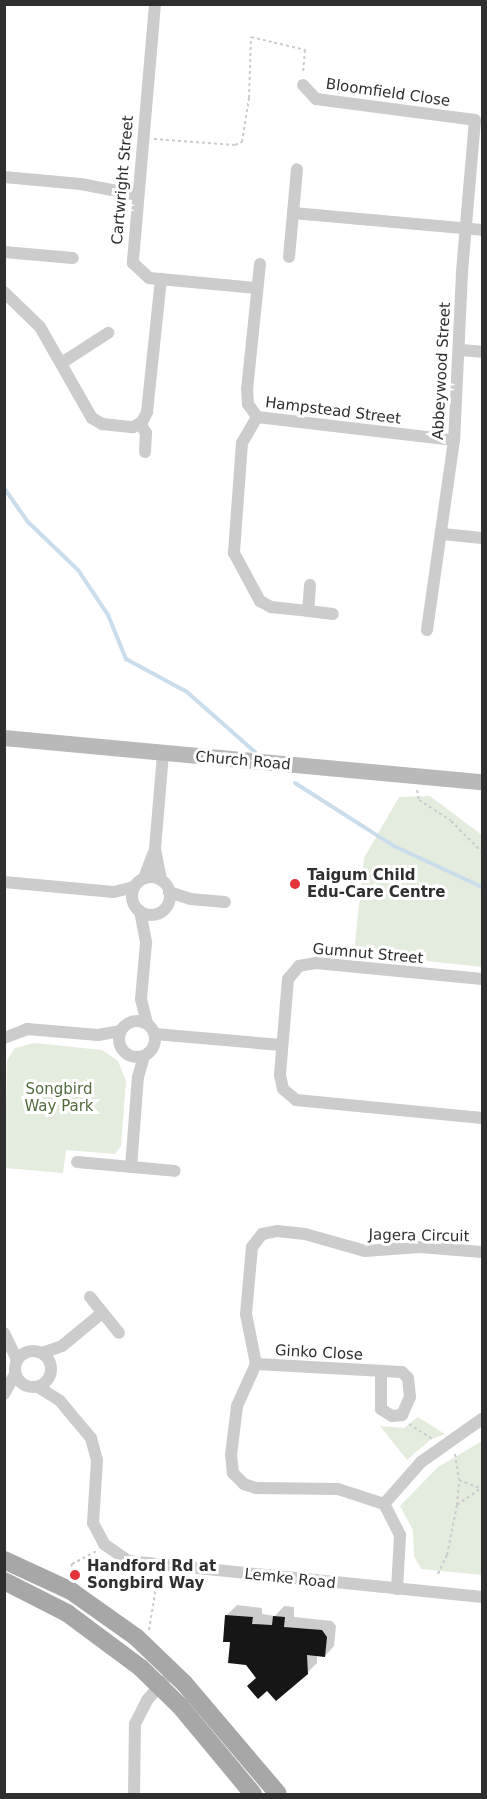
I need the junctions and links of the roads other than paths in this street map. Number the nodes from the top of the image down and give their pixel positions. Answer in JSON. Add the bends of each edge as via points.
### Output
{"nodes":[{"id":1,"x":154,"y":4,"type":"edge"},
{"id":2,"x":303,"y":85,"type":"road end"},
{"id":3,"x":479,"y":120,"type":"edge"},
{"id":4,"x":297,"y":169,"type":"dead end"},
{"id":5,"x":4,"y":177,"type":"edge"},
{"id":6,"x":137,"y":195,"type":"junction"},
{"id":7,"x":293,"y":213,"type":"junction"},
{"id":8,"x":466,"y":228,"type":"junction"},
{"id":9,"x":483,"y":230,"type":"edge"},
{"id":10,"x":4,"y":252,"type":"edge"},
{"id":11,"x":289,"y":257,"type":"dead end"},
{"id":12,"x":73,"y":258,"type":"dead end"},
{"id":13,"x":260,"y":264,"type":"dead end"},
{"id":14,"x":161,"y":279,"type":"junction"},
{"id":15,"x":257,"y":288,"type":"junction"},
{"id":16,"x":4,"y":292,"type":"edge"},
{"id":17,"x":108,"y":333,"type":"dead end"},
{"id":18,"x":461,"y":350,"type":"junction"},
{"id":19,"x":483,"y":352,"type":"edge"},
{"id":20,"x":63,"y":362,"type":"junction"},
{"id":21,"x":257,"y":417,"type":"junction"},
{"id":22,"x":140,"y":424,"type":"junction"},
{"id":23,"x":454,"y":440,"type":"junction"},
{"id":24,"x":145,"y":453,"type":"dead end"},
{"id":25,"x":443,"y":534,"type":"junction"},
{"id":26,"x":483,"y":538,"type":"edge"},
{"id":27,"x":310,"y":585,"type":"dead end"},
{"id":28,"x":308,"y":611,"type":"junction"},
{"id":29,"x":333,"y":614,"type":"dead end"},
{"id":30,"x":427,"y":630,"type":"dead end"},
{"id":31,"x":4,"y":738,"type":"edge"},
{"id":32,"x":163,"y":753,"type":"junction"},
{"id":33,"x":483,"y":782,"type":"edge"},
{"id":34,"x":154,"y":849,"type":"junction"},
{"id":35,"x":144,"y":878,"type":"junction"},
{"id":36,"x":161,"y":880,"type":"junction"},
{"id":37,"x":4,"y":882,"type":"edge"},
{"id":38,"x":134,"y":887,"type":"junction"},
{"id":39,"x":114,"y":892,"type":"junction"},
{"id":40,"x":169,"y":897,"type":"junction"},
{"id":41,"x":132,"y":901,"type":"junction"},
{"id":42,"x":225,"y":902,"type":"dead end"},
{"id":43,"x":140,"y":911,"type":"junction"},
{"id":44,"x":156,"y":914,"type":"junction"},
{"id":45,"x":146,"y":943,"type":"junction"},
{"id":46,"x":483,"y":979,"type":"edge"},
{"id":47,"x":141,"y":999,"type":"junction"},
{"id":48,"x":131,"y":1021,"type":"junction"},
{"id":49,"x":152,"y":1033,"type":"junction"},
{"id":50,"x":5,"y":1037,"type":"edge"},
{"id":51,"x":120,"y":1037,"type":"junction"},
{"id":52,"x":282,"y":1045,"type":"junction"},
{"id":53,"x":138,"y":1056,"type":"junction"},
{"id":54,"x":483,"y":1118,"type":"edge"},
{"id":55,"x":77,"y":1162,"type":"dead end"},
{"id":56,"x":131,"y":1167,"type":"junction"},
{"id":57,"x":175,"y":1171,"type":"dead end"},
{"id":58,"x":483,"y":1252,"type":"edge"},
{"id":59,"x":90,"y":1297,"type":"dead end"},
{"id":60,"x":102,"y":1312,"type":"junction"},
{"id":61,"x":119,"y":1333,"type":"dead end"},
{"id":62,"x":6,"y":1336,"type":"edge"},
{"id":63,"x":62,"y":1346,"type":"junction"},
{"id":64,"x":36,"y":1352,"type":"junction"},
{"id":65,"x":17,"y":1360,"type":"junction"},
{"id":66,"x":256,"y":1364,"type":"junction"},
{"id":67,"x":51,"y":1371,"type":"junction"},
{"id":68,"x":381,"y":1371,"type":"junction"},
{"id":69,"x":15,"y":1374,"type":"junction"},
{"id":70,"x":24,"y":1385,"type":"junction"},
{"id":71,"x":38,"y":1387,"type":"junction"},
{"id":72,"x":5,"y":1393,"type":"edge"},
{"id":73,"x":60,"y":1401,"type":"junction"},
{"id":74,"x":483,"y":1419,"type":"edge"},
{"id":75,"x":384,"y":1504,"type":"junction"},
{"id":76,"x":4,"y":1560,"type":"edge"},
{"id":77,"x":4,"y":1581,"type":"edge"},
{"id":78,"x":397,"y":1589,"type":"junction"},
{"id":79,"x":483,"y":1597,"type":"edge"},
{"id":80,"x":173,"y":1671,"type":"junction"},
{"id":81,"x":160,"y":1685,"type":"junction"},
{"id":82,"x":134,"y":1794,"type":"edge"},
{"id":83,"x":253,"y":1794,"type":"edge"},
{"id":84,"x":278,"y":1794,"type":"edge"}],
"edges":[{"from":1,"to":6,"type":"street","name":"Cartwright Street"},
{"from":2,"to":3,"type":"street","name":"Bloomfield Close","via":[[316,99]]},
{"from":3,"to":8,"type":"street","name":"Abbeywood Street"},
{"from":4,"to":7,"type":"street"},
{"from":5,"to":6,"type":"street","via":[[81,184]]},
{"from":6,"to":14,"type":"street","name":"Cartwright Street","via":[[133,263],[144,276]]},
{"from":7,"to":8,"type":"street"},
{"from":7,"to":11,"type":"street"},
{"from":8,"to":9,"type":"street"},
{"from":8,"to":18,"type":"street","name":"Abbeywood Street"},
{"from":10,"to":12,"type":"street"},
{"from":13,"to":15,"type":"street","name":"Hampstead Street"},
{"from":14,"to":15,"type":"street","name":"Cartwright Street"},
{"from":14,"to":22,"type":"street","via":[[149,403]]},
{"from":15,"to":21,"type":"street","name":"Hampstead Street","via":[[247,397]]},
{"from":16,"to":20,"type":"street","via":[[40,327]]},
{"from":17,"to":20,"type":"street"},
{"from":18,"to":19,"type":"street"},
{"from":18,"to":23,"type":"street","name":"Abbeywood Street"},
{"from":20,"to":22,"type":"street","via":[[92,418],[102,424]]},
{"from":21,"to":23,"type":"street","name":"Hampstead Street"},
{"from":21,"to":28,"type":"street","via":[[242,443],[234,554],[260,601],[271,607]]},
{"from":22,"to":24,"type":"street","via":[[146,433]]},
{"from":23,"to":25,"type":"street","name":"Abbeywood Street"},
{"from":25,"to":26,"type":"street"},
{"from":25,"to":30,"type":"street","name":"Abbeywood Street"},
{"from":27,"to":28,"type":"street"},
{"from":28,"to":29,"type":"street"},
{"from":31,"to":32,"type":"street","name":"Church Road"},
{"from":32,"to":33,"type":"street","name":"Church Road"},
{"from":32,"to":34,"type":"street"},
{"from":34,"to":35,"type":"street"},
{"from":34,"to":36,"type":"street"},
{"from":35,"to":36,"type":"street"},
{"from":35,"to":38,"type":"street"},
{"from":36,"to":40,"type":"street"},
{"from":37,"to":39,"type":"street"},
{"from":38,"to":39,"type":"street"},
{"from":38,"to":41,"type":"street"},
{"from":39,"to":41,"type":"street"},
{"from":40,"to":42,"type":"street"},
{"from":40,"to":44,"type":"street"},
{"from":41,"to":43,"type":"street"},
{"from":43,"to":44,"type":"street"},
{"from":43,"to":45,"type":"street"},
{"from":44,"to":45,"type":"street"},
{"from":45,"to":47,"type":"street"},
{"from":46,"to":52,"type":"street","name":"Gumnut Street","via":[[304,964],[288,979]]},
{"from":47,"to":48,"type":"street"},
{"from":47,"to":49,"type":"street"},
{"from":48,"to":49,"type":"street"},
{"from":48,"to":51,"type":"street"},
{"from":49,"to":52,"type":"street","via":[[173,1038]]},
{"from":49,"to":53,"type":"street"},
{"from":50,"to":51,"type":"street","via":[[27,1029]]},
{"from":51,"to":53,"type":"street"},
{"from":52,"to":54,"type":"street","name":"Gumnut Street","via":[[280,1082],[286,1094],[296,1100]]},
{"from":53,"to":56,"type":"street"},
{"from":55,"to":56,"type":"street"},
{"from":56,"to":57,"type":"street"},
{"from":58,"to":66,"type":"street","name":"Jagera Circuit","via":[[420,1247],[365,1251],[305,1234],[262,1234],[252,1247],[246,1301],[249,1347]]},
{"from":59,"to":60,"type":"street"},
{"from":60,"to":61,"type":"street"},
{"from":60,"to":63,"type":"street"},
{"from":62,"to":64,"type":"street"},
{"from":62,"to":65,"type":"street"},
{"from":63,"to":64,"type":"street"},
{"from":63,"to":67,"type":"street"},
{"from":64,"to":65,"type":"street"},
{"from":64,"to":67,"type":"street"},
{"from":65,"to":69,"type":"street"},
{"from":66,"to":68,"type":"street","name":"Ginko Close"},
{"from":66,"to":75,"type":"street","via":[[237,1406],[231,1462],[236,1477],[256,1488],[338,1489]]},
{"from":67,"to":71,"type":"street"},
{"from":67,"to":73,"type":"street"},
{"from":68,"to":68,"type":"street","name":"Ginko Close","via":[[381,1409],[392,1416],[402,1414],[410,1403],[408,1378],[402,1372]]},
{"from":69,"to":70,"type":"street"},
{"from":69,"to":72,"type":"street"},
{"from":70,"to":71,"type":"street"},
{"from":70,"to":72,"type":"street"},
{"from":71,"to":73,"type":"street"},
{"from":73,"to":78,"type":"street","name":"Lemke Road","via":[[95,1447],[92,1517],[101,1547],[135,1563]]},
{"from":74,"to":75,"type":"street","via":[[421,1462]]},
{"from":75,"to":78,"type":"street","via":[[400,1535]]},
{"from":76,"to":80,"type":"main road","via":[[44,1576],[95,1606]]},
{"from":77,"to":81,"type":"main road","via":[[67,1613],[110,1642]]},
{"from":78,"to":79,"type":"street","name":"Lemke Road"},
{"from":80,"to":81,"type":"street"},
{"from":80,"to":84,"type":"main road"},
{"from":81,"to":82,"type":"street","via":[[135,1724]]},
{"from":81,"to":83,"type":"main road"}]}
